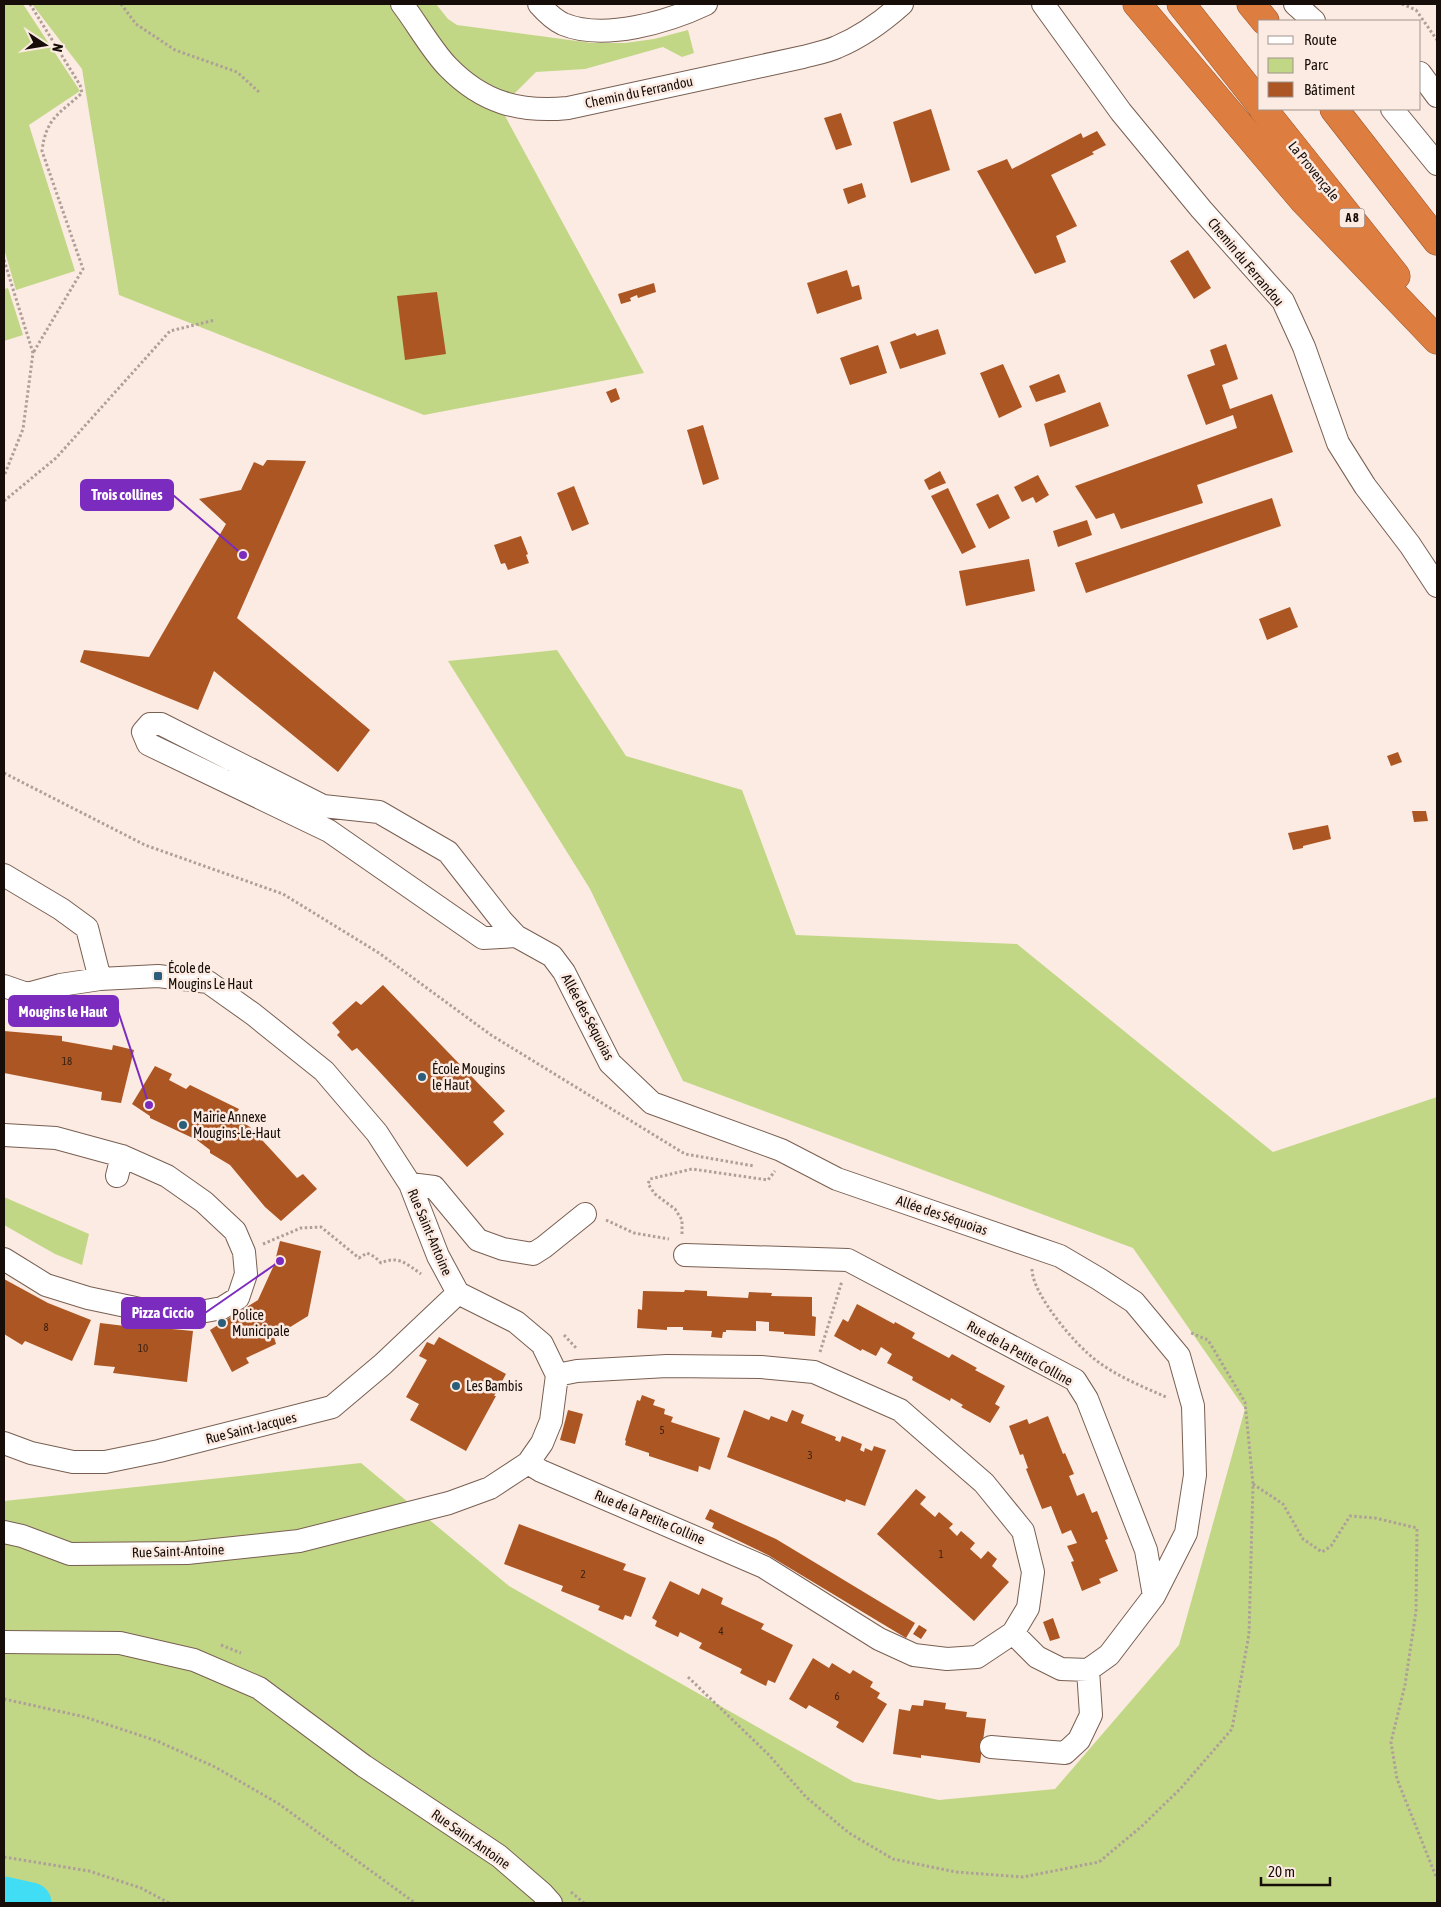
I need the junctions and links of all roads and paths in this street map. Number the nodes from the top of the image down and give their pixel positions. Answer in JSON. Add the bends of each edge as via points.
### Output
{"nodes":[{"id":1,"x":30,"y":4,"type":"edge"},
{"id":2,"x":121,"y":4,"type":"edge"},
{"id":3,"x":402,"y":4,"type":"edge"},
{"id":4,"x":539,"y":4,"type":"edge"},
{"id":5,"x":706,"y":4,"type":"edge"},
{"id":6,"x":902,"y":4,"type":"edge"},
{"id":7,"x":1137,"y":4,"type":"edge"},
{"id":8,"x":1181,"y":4,"type":"edge"},
{"id":9,"x":1251,"y":4,"type":"edge"},
{"id":10,"x":1295,"y":4,"type":"edge"},
{"id":11,"x":1402,"y":4,"type":"edge"},
{"id":12,"x":1051,"y":6,"type":"edge"},
{"id":13,"x":1264,"y":20,"type":"edge"},
{"id":14,"x":1313,"y":20,"type":"edge"},
{"id":15,"x":1437,"y":40,"type":"edge"},
{"id":16,"x":1421,"y":73,"type":"edge"},
{"id":17,"x":259,"y":92,"type":"dead end"},
{"id":18,"x":1437,"y":96,"type":"edge"},
{"id":19,"x":1258,"y":101,"type":"edge"},
{"id":20,"x":1264,"y":110,"type":"edge"},
{"id":21,"x":1335,"y":110,"type":"edge"},
{"id":22,"x":1393,"y":110,"type":"edge"},
{"id":23,"x":1437,"y":164,"type":"edge"},
{"id":24,"x":1437,"y":242,"type":"edge"},
{"id":25,"x":4,"y":260,"type":"edge"},
{"id":26,"x":215,"y":320,"type":"dead end"},
{"id":27,"x":1437,"y":329,"type":"edge"},
{"id":28,"x":1437,"y":340,"type":"edge"},
{"id":29,"x":33,"y":353,"type":"junction"},
{"id":30,"x":4,"y":476,"type":"edge"},
{"id":31,"x":4,"y":501,"type":"edge"},
{"id":32,"x":1437,"y":586,"type":"edge"},
{"id":33,"x":4,"y":773,"type":"edge"},
{"id":34,"x":4,"y":875,"type":"edge"},
{"id":35,"x":516,"y":936,"type":"junction"},
{"id":36,"x":100,"y":979,"type":"junction"},
{"id":37,"x":4,"y":986,"type":"edge"},
{"id":38,"x":4,"y":1134,"type":"edge"},
{"id":39,"x":781,"y":1150,"type":"junction"},
{"id":40,"x":410,"y":1184,"type":"junction"},
{"id":41,"x":585,"y":1214,"type":"joint"},
{"id":42,"x":678,"y":1244,"type":"junction"},
{"id":43,"x":1032,"y":1246,"type":"junction"},
{"id":44,"x":244,"y":1252,"type":"junction"},
{"id":45,"x":438,"y":1256,"type":"junction"},
{"id":46,"x":4,"y":1259,"type":"edge"},
{"id":47,"x":848,"y":1260,"type":"junction"},
{"id":48,"x":458,"y":1292,"type":"junction"},
{"id":49,"x":559,"y":1331,"type":"dead end"},
{"id":50,"x":814,"y":1372,"type":"junction"},
{"id":51,"x":567,"y":1373,"type":"junction"},
{"id":52,"x":1193,"y":1406,"type":"junction"},
{"id":53,"x":4,"y":1443,"type":"edge"},
{"id":54,"x":528,"y":1463,"type":"junction"},
{"id":55,"x":1253,"y":1484,"type":"dead end"},
{"id":56,"x":4,"y":1532,"type":"edge"},
{"id":57,"x":1154,"y":1596,"type":"junction"},
{"id":58,"x":1013,"y":1633,"type":"junction"},
{"id":59,"x":4,"y":1642,"type":"edge"},
{"id":60,"x":1088,"y":1670,"type":"junction"},
{"id":61,"x":4,"y":1699,"type":"edge"},
{"id":62,"x":990,"y":1747,"type":"dead end"},
{"id":63,"x":4,"y":1857,"type":"edge"},
{"id":64,"x":1437,"y":1879,"type":"edge"},
{"id":65,"x":169,"y":1903,"type":"edge"},
{"id":66,"x":415,"y":1903,"type":"edge"},
{"id":67,"x":551,"y":1903,"type":"edge"}],
"edges":[{"from":1,"to":29,"type":"path","via":[[82,93],[50,122],[44,134],[42,151],[83,269]]},
{"from":2,"to":17,"type":"path","via":[[136,24],[176,50],[237,72]]},
{"from":3,"to":6,"type":"street","name":"Chemin du Ferrandou","via":[[447,66],[475,91],[508,104],[547,110],[803,57],[837,47],[869,30]]},
{"from":4,"to":5,"type":"street","via":[[563,24],[586,30],[636,27]]},
{"from":7,"to":28,"type":"highway","via":[[1303,200]]},
{"from":8,"to":19,"type":"highway"},
{"from":9,"to":13,"type":"highway"},
{"from":10,"to":14,"type":"street"},
{"from":11,"to":15,"type":"path","via":[[1416,10]]},
{"from":12,"to":32,"type":"street","name":"Chemin du Ferrandou","via":[[1121,112],[1282,300],[1304,347],[1338,443]]},
{"from":16,"to":18,"type":"street"},
{"from":20,"to":27,"type":"highway","name":"La Provençale","number":"A 8"},
{"from":21,"to":24,"type":"highway"},
{"from":22,"to":23,"type":"street"},
{"from":25,"to":29,"type":"path"},
{"from":26,"to":31,"type":"path","via":[[170,331],[56,458]]},
{"from":29,"to":30,"type":"path","via":[[23,429]]},
{"from":33,"to":39,"type":"path","via":[[145,845],[283,894],[378,953],[492,1035],[685,1154],[758,1167]]},
{"from":34,"to":36,"type":"street","via":[[86,928]]},
{"from":35,"to":35,"type":"street","via":[[448,852],[379,812],[323,806],[161,724],[150,724],[143,732],[148,744],[329,831],[482,938]]},
{"from":35,"to":39,"type":"street","name":"Allée des Séquoias","via":[[552,956],[564,972],[610,1063],[652,1103]]},
{"from":36,"to":37,"type":"street","via":[[27,994]]},
{"from":36,"to":40,"type":"street","name":"Rue Saint-Antoine","via":[[158,976],[208,982],[324,1071],[377,1133]]},
{"from":38,"to":44,"type":"street","via":[[56,1138],[119,1166],[166,1176],[204,1202],[235,1231]]},
{"from":39,"to":42,"type":"path","via":[[778,1168],[768,1180],[692,1169],[650,1179],[648,1184],[655,1194],[675,1209],[682,1220]]},
{"from":39,"to":43,"type":"street","name":"Allée des Séquoias","via":[[837,1179]]},
{"from":40,"to":41,"type":"street","via":[[434,1187],[478,1240],[503,1249],[533,1254]]},
{"from":40,"to":45,"type":"street","name":"Rue Saint-Antoine"},
{"from":41,"to":42,"type":"path","via":[[599,1216],[634,1233]]},
{"from":42,"to":47,"type":"street","name":"Rue de la Petite Colline"},
{"from":43,"to":52,"type":"street","name":"Allée des Séquoias","via":[[1060,1256],[1134,1302],[1180,1356]]},
{"from":43,"to":52,"type":"path","via":[[1032,1277],[1046,1304],[1096,1361],[1174,1401]]},
{"from":44,"to":45,"type":"path","via":[[301,1228],[321,1226],[359,1258],[367,1253],[381,1263],[397,1259],[426,1277]]},
{"from":44,"to":46,"type":"street","via":[[246,1274],[238,1298],[222,1308],[195,1314],[159,1313],[90,1290],[46,1284]]},
{"from":45,"to":48,"type":"street","name":"Rue Saint-Antoine"},
{"from":47,"to":50,"type":"path"},
{"from":47,"to":57,"type":"street","name":"Rue de la Petite Colline","via":[[1075,1380],[1087,1399],[1146,1550]]},
{"from":48,"to":51,"type":"street","name":"Rue Saint-Antoine","via":[[516,1322],[542,1344]]},
{"from":48,"to":53,"type":"street","name":"Rue Saint-Jacques","via":[[383,1364],[332,1407],[105,1462],[73,1462]]},
{"from":49,"to":51,"type":"path","via":[[577,1350]]},
{"from":50,"to":51,"type":"street","name":"Rue de la Petite Colline","via":[[761,1367],[666,1366]]},
{"from":50,"to":58,"type":"street","name":"Rue de la Petite Colline","via":[[900,1410],[984,1483],[1023,1531],[1033,1572],[1028,1608]]},
{"from":51,"to":54,"type":"street","name":"Rue Saint-Antoine","via":[[542,1443]]},
{"from":52,"to":57,"type":"street","name":"Allée des Séquoias","via":[[1195,1475],[1186,1534]]},
{"from":54,"to":56,"type":"street","name":"Rue Saint-Antoine","via":[[490,1488],[449,1503],[299,1542],[187,1554],[70,1554]]},
{"from":54,"to":58,"type":"street","name":"Rue de la Petite Colline","via":[[764,1567],[879,1639],[914,1655],[947,1659],[977,1657]]},
{"from":55,"to":64,"type":"path","via":[[1283,1504],[1303,1539],[1322,1552],[1331,1546],[1350,1516],[1418,1528],[1416,1611],[1391,1742],[1397,1779]]},
{"from":57,"to":60,"type":"street","via":[[1110,1654]]},
{"from":58,"to":60,"type":"street","via":[[1037,1657],[1061,1669]]},
{"from":59,"to":67,"type":"street","name":"Rue Saint-Antoine","via":[[120,1644],[194,1660],[259,1688],[364,1766],[499,1856]]},
{"from":60,"to":62,"type":"street","via":[[1091,1715],[1079,1740],[1065,1752]]},
{"from":61,"to":66,"type":"path","via":[[85,1717],[157,1742],[215,1767],[279,1804]]},
{"from":63,"to":65,"type":"path","via":[[88,1871],[141,1888]]}]}
